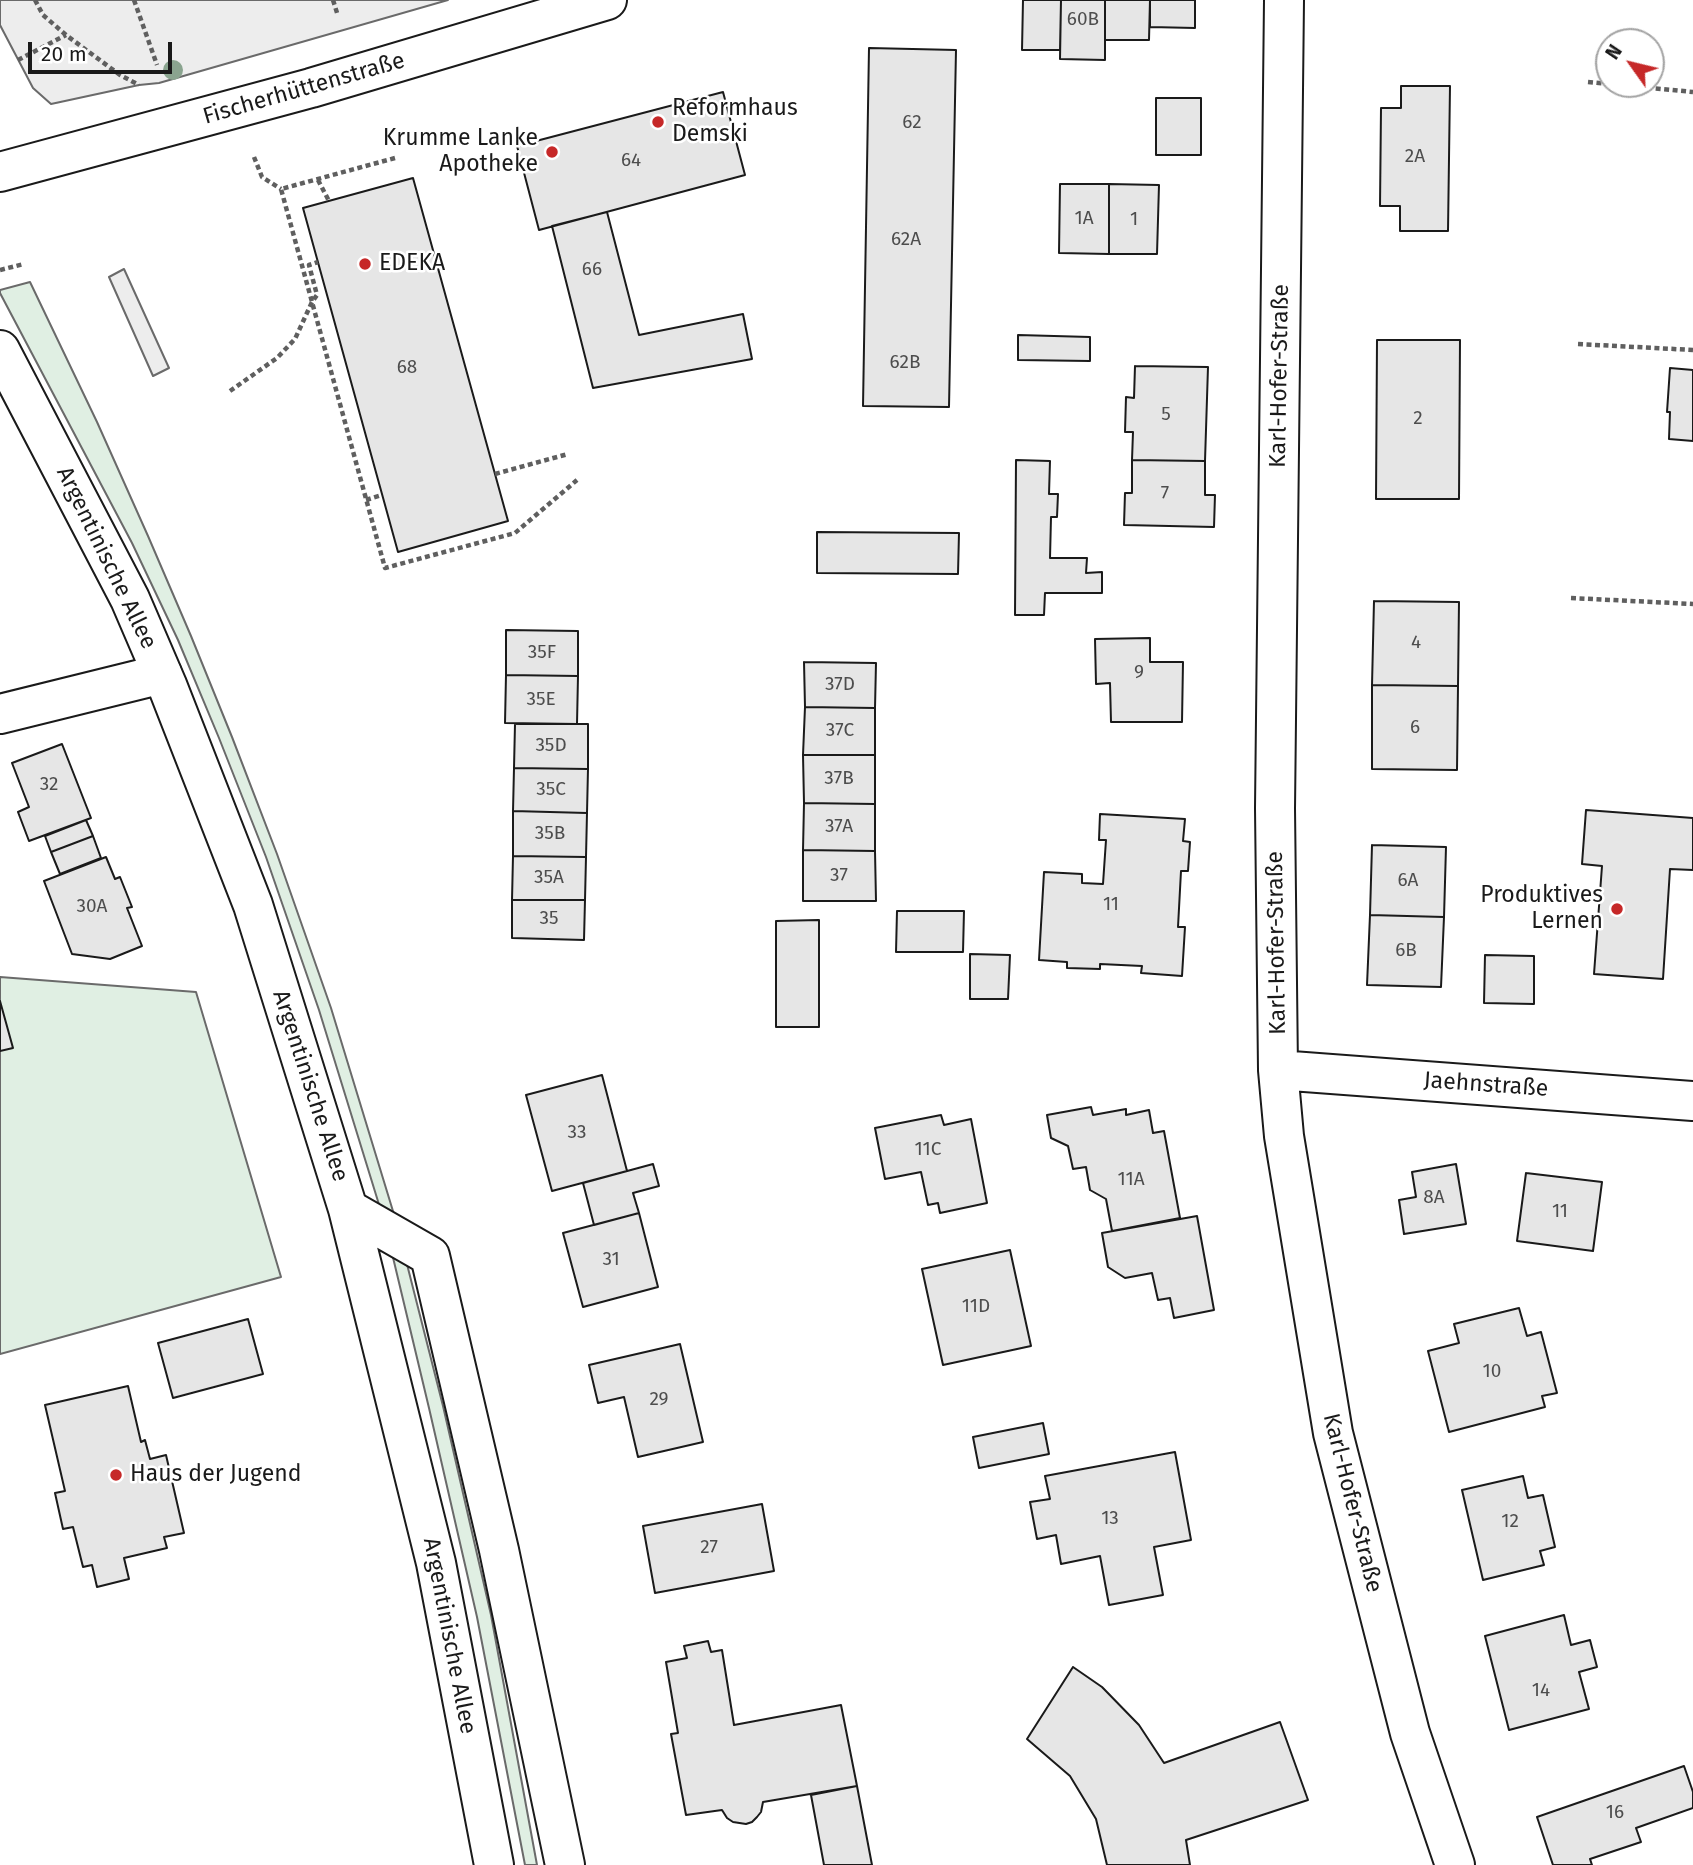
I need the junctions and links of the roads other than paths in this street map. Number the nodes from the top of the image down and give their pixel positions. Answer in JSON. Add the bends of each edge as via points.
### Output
{"nodes":[{"id":1,"x":607,"y":0,"type":"edge"},
{"id":2,"x":1284,"y":0,"type":"edge"},
{"id":3,"x":0,"y":172,"type":"edge"},
{"id":4,"x":0,"y":350,"type":"edge"},
{"id":5,"x":162,"y":674,"type":"junction"},
{"id":6,"x":0,"y":713,"type":"edge"},
{"id":7,"x":1278,"y":1070,"type":"junction"},
{"id":8,"x":1693,"y":1101,"type":"edge"},
{"id":9,"x":348,"y":1209,"type":"junction"},
{"id":10,"x":494,"y":1865,"type":"edge"},
{"id":11,"x":565,"y":1865,"type":"edge"},
{"id":12,"x":1455,"y":1865,"type":"edge"}],
"edges":[{"from":1,"to":3,"type":"street","name":"Fischerhüttenstraße","via":[[311,88]]},
{"from":2,"to":7,"type":"street","name":"Karl-Hofer-Straße","via":[[1275,808]]},
{"from":4,"to":5,"type":"street","name":"Argentinische Allee","via":[[130,599]]},
{"from":5,"to":6,"type":"street"},
{"from":5,"to":9,"type":"street","name":"Argentinische Allee","via":[[253,905]]},
{"from":7,"to":8,"type":"street","name":"Jaehnstraße"},
{"from":7,"to":12,"type":"street","name":"Karl-Hofer-Straße","via":[[1286,1151],[1333,1433],[1410,1733]]},
{"from":9,"to":10,"type":"street","name":"Argentinische Allee","via":[[436,1563]]},
{"from":9,"to":11,"type":"street","via":[[430,1256],[499,1550]]}]}
